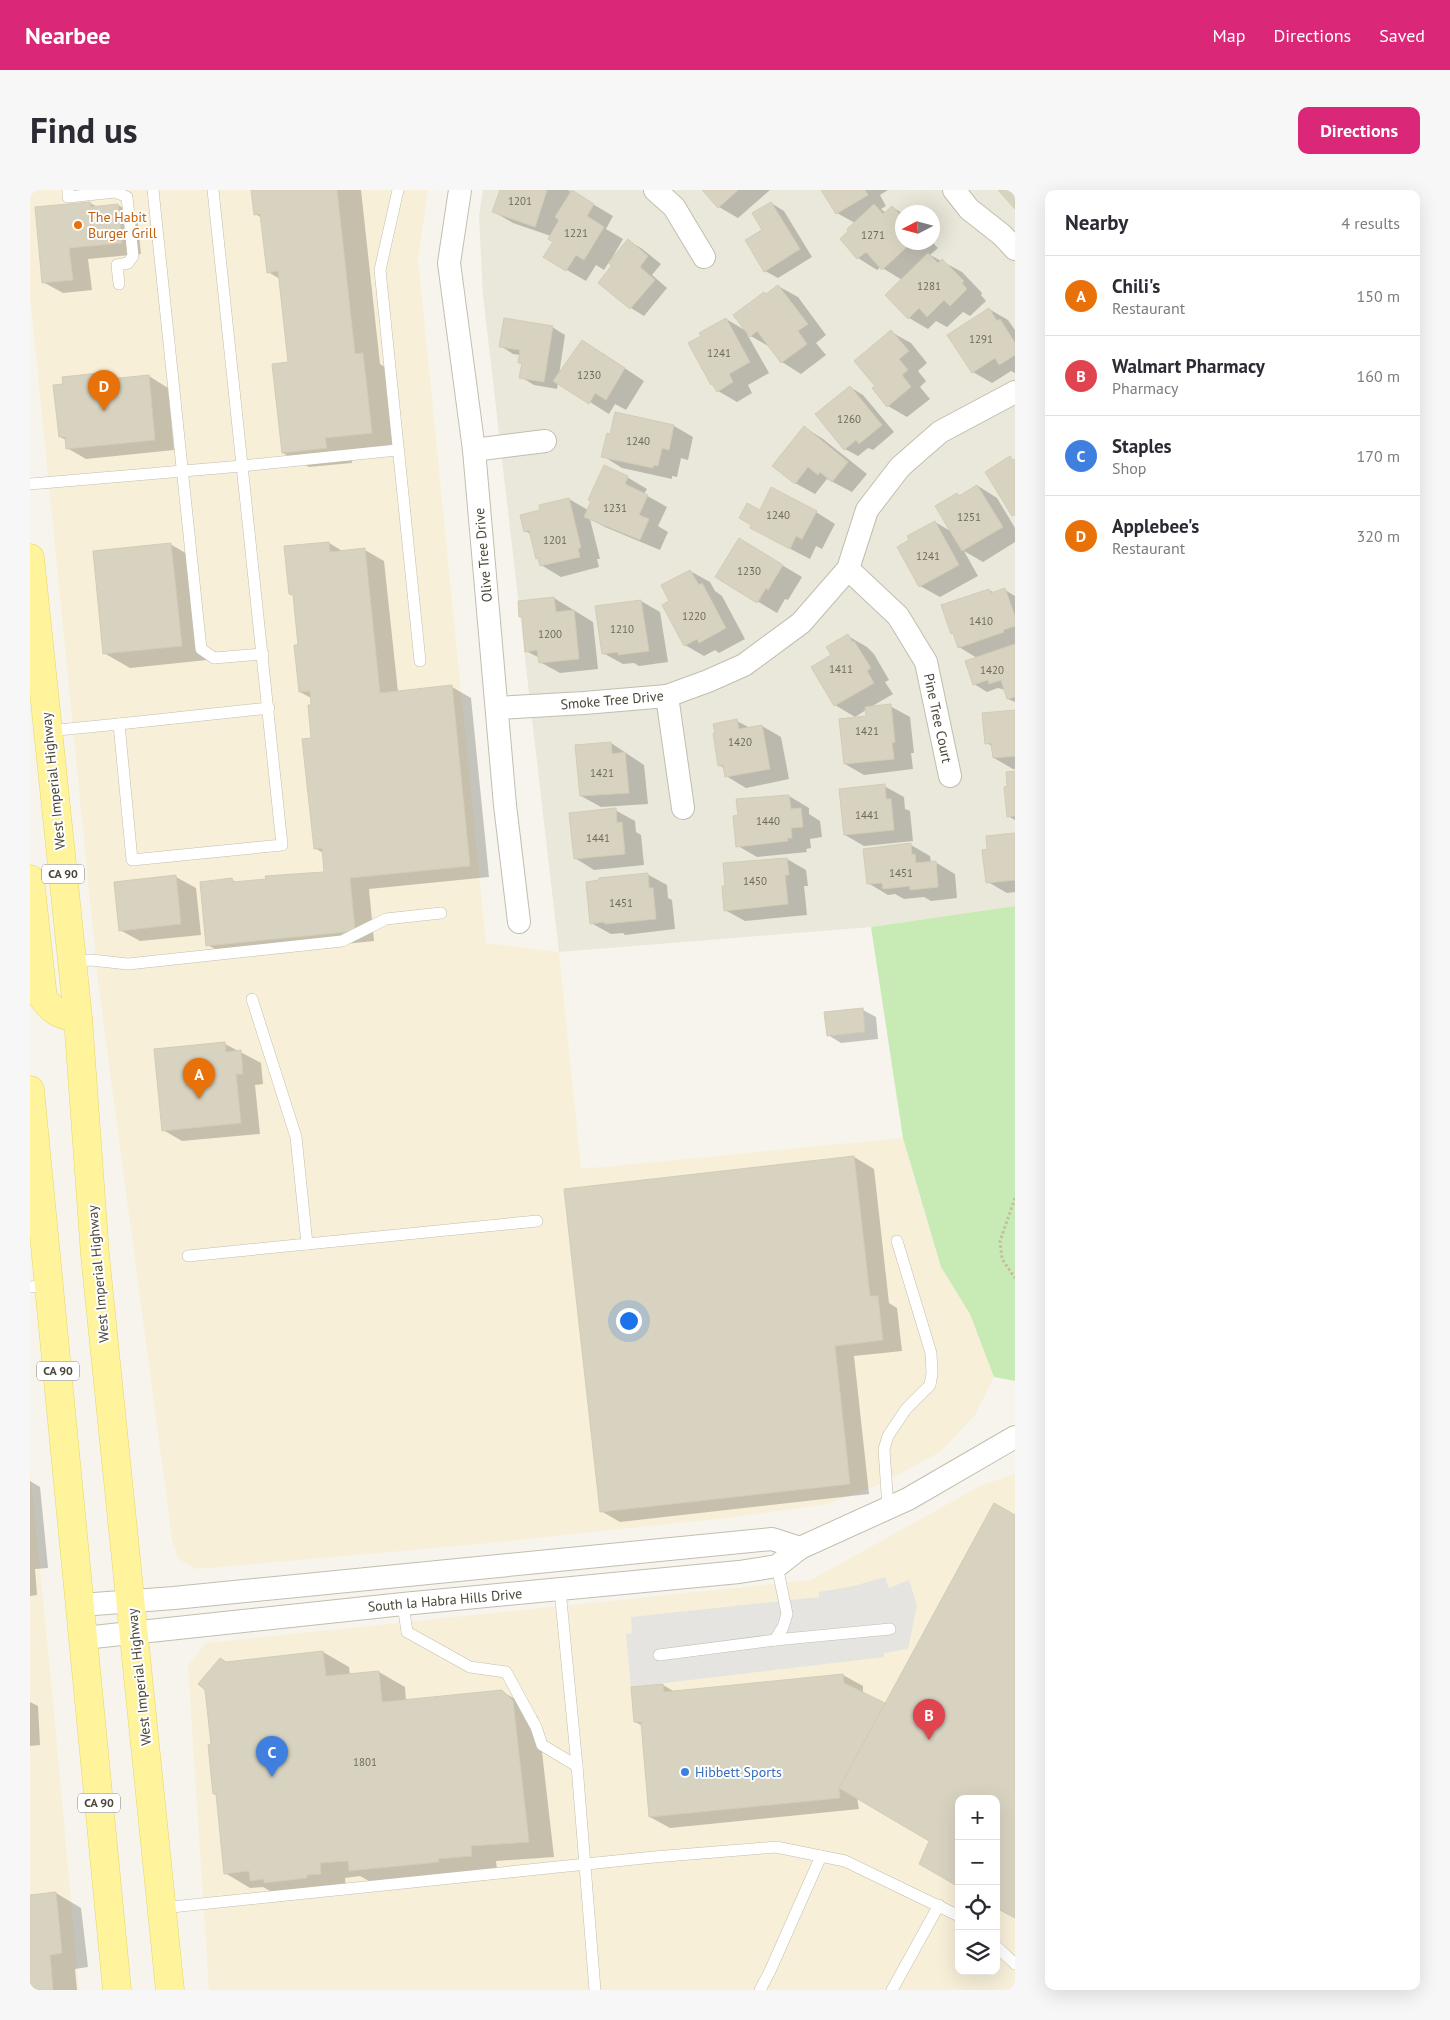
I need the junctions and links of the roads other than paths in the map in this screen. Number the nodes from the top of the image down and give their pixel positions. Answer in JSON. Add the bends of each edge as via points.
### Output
{"nodes":[{"id":1,"x":68,"y":190,"type":"edge"},
{"id":2,"x":152,"y":190,"type":"edge"},
{"id":3,"x":213,"y":190,"type":"edge"},
{"id":4,"x":398,"y":190,"type":"edge"},
{"id":5,"x":460,"y":190,"type":"edge"},
{"id":6,"x":655,"y":190,"type":"edge"},
{"id":7,"x":954,"y":190,"type":"edge"},
{"id":8,"x":1015,"y":248,"type":"edge"},
{"id":9,"x":704,"y":257,"type":"dead end"},
{"id":10,"x":119,"y":284,"type":"dead end"},
{"id":11,"x":1015,"y":392,"type":"edge"},
{"id":12,"x":545,"y":441,"type":"dead end"},
{"id":13,"x":397,"y":450,"type":"junction"},
{"id":14,"x":474,"y":450,"type":"junction"},
{"id":15,"x":242,"y":466,"type":"junction"},
{"id":16,"x":183,"y":471,"type":"junction"},
{"id":17,"x":30,"y":484,"type":"edge"},
{"id":18,"x":30,"y":558,"type":"edge"},
{"id":19,"x":848,"y":569,"type":"junction"},
{"id":20,"x":263,"y":654,"type":"junction"},
{"id":21,"x":420,"y":661,"type":"dead end"},
{"id":22,"x":667,"y":696,"type":"junction"},
{"id":23,"x":269,"y":708,"type":"junction"},
{"id":24,"x":497,"y":708,"type":"junction"},
{"id":25,"x":119,"y":724,"type":"junction"},
{"id":26,"x":48,"y":731,"type":"junction"},
{"id":27,"x":950,"y":776,"type":"dead end"},
{"id":28,"x":683,"y":808,"type":"dead end"},
{"id":29,"x":30,"y":879,"type":"edge"},
{"id":30,"x":441,"y":912,"type":"dead end"},
{"id":31,"x":519,"y":922,"type":"dead end"},
{"id":32,"x":72,"y":962,"type":"junction"},
{"id":33,"x":252,"y":999,"type":"dead end"},
{"id":34,"x":78,"y":1018,"type":"junction"},
{"id":35,"x":30,"y":1090,"type":"edge"},
{"id":36,"x":537,"y":1221,"type":"dead end"},
{"id":37,"x":897,"y":1241,"type":"dead end"},
{"id":38,"x":307,"y":1244,"type":"junction"},
{"id":39,"x":188,"y":1256,"type":"dead end"},
{"id":40,"x":40,"y":1286,"type":"edge"},
{"id":41,"x":1012,"y":1442,"type":"edge"},
{"id":42,"x":888,"y":1508,"type":"junction"},
{"id":43,"x":800,"y":1548,"type":"junction"},
{"id":44,"x":777,"y":1566,"type":"junction"},
{"id":45,"x":560,"y":1590,"type":"junction"},
{"id":46,"x":131,"y":1601,"type":"junction"},
{"id":47,"x":403,"y":1604,"type":"junction"},
{"id":48,"x":81,"y":1605,"type":"junction"},
{"id":49,"x":890,"y":1628,"type":"dead end"},
{"id":50,"x":134,"y":1633,"type":"junction"},
{"id":51,"x":84,"y":1638,"type":"junction"},
{"id":52,"x":775,"y":1640,"type":"junction"},
{"id":53,"x":659,"y":1655,"type":"dead end"},
{"id":54,"x":577,"y":1766,"type":"junction"},
{"id":55,"x":821,"y":1856,"type":"junction"},
{"id":56,"x":584,"y":1864,"type":"junction"},
{"id":57,"x":939,"y":1906,"type":"junction"},
{"id":58,"x":162,"y":1908,"type":"junction"},
{"id":59,"x":955,"y":1914,"type":"edge"},
{"id":60,"x":1000,"y":1950,"type":"edge"},
{"id":61,"x":1015,"y":1964,"type":"edge"},
{"id":62,"x":117,"y":1990,"type":"edge"},
{"id":63,"x":170,"y":1990,"type":"edge"},
{"id":64,"x":595,"y":1990,"type":"edge"},
{"id":65,"x":760,"y":1990,"type":"edge"},
{"id":66,"x":892,"y":1990,"type":"edge"}],
"edges":[{"from":1,"to":10,"type":"lane","via":[[68,196],[115,192],[127,197],[134,256],[128,263],[117,266]]},
{"from":2,"to":16,"type":"lane"},
{"from":3,"to":15,"type":"lane"},
{"from":4,"to":13,"type":"lane","via":[[380,270]]},
{"from":5,"to":14,"type":"street","name":"Olive Tree Drive","via":[[448,263]]},
{"from":6,"to":9,"type":"street","via":[[674,207]]},
{"from":7,"to":8,"type":"street","via":[[969,209]]},
{"from":11,"to":19,"type":"street","name":"Smoke Tree Drive","via":[[940,432],[900,467],[867,510]]},
{"from":12,"to":14,"type":"street"},
{"from":13,"to":15,"type":"lane"},
{"from":13,"to":21,"type":"lane"},
{"from":14,"to":24,"type":"street","name":"Olive Tree Drive"},
{"from":15,"to":16,"type":"lane"},
{"from":15,"to":20,"type":"lane"},
{"from":16,"to":17,"type":"lane"},
{"from":16,"to":20,"type":"lane","via":[[202,650],[214,658]]},
{"from":18,"to":26,"type":"main road","name":"West Imperial Highway","number":"CA 90"},
{"from":19,"to":22,"type":"street","name":"Smoke Tree Drive","via":[[801,622],[744,665]]},
{"from":19,"to":27,"type":"street","name":"Pine Tree Court","via":[[898,616],[926,662]]},
{"from":20,"to":23,"type":"lane"},
{"from":22,"to":24,"type":"street","name":"Smoke Tree Drive"},
{"from":22,"to":28,"type":"street"},
{"from":23,"to":25,"type":"lane"},
{"from":23,"to":25,"type":"lane","via":[[282,845],[132,860]]},
{"from":24,"to":31,"type":"street","name":"Olive Tree Drive"},
{"from":25,"to":26,"type":"lane"},
{"from":26,"to":32,"type":"main road","name":"West Imperial Highway","number":"CA 90"},
{"from":29,"to":34,"type":"main road","via":[[43,998],[51,1009],[61,1015]]},
{"from":30,"to":32,"type":"lane","via":[[386,919],[342,941],[128,964],[90,960]]},
{"from":32,"to":34,"type":"main road","name":"West Imperial Highway","number":"CA 90"},
{"from":33,"to":38,"type":"lane","via":[[296,1137]]},
{"from":34,"to":46,"type":"main road","name":"West Imperial Highway","number":"CA 90","via":[[95,1255]]},
{"from":35,"to":40,"type":"main road","number":"CA 90"},
{"from":36,"to":38,"type":"lane"},
{"from":37,"to":42,"type":"lane","via":[[931,1353],[932,1373],[930,1385],[906,1409],[888,1436],[884,1449]]},
{"from":38,"to":39,"type":"lane"},
{"from":40,"to":48,"type":"main road","number":"CA 90"},
{"from":41,"to":42,"type":"street","name":"South la Habra Hills Drive"},
{"from":42,"to":43,"type":"street","name":"South la Habra Hills Drive"},
{"from":43,"to":44,"type":"street","name":"South la Habra Hills Drive"},
{"from":43,"to":46,"type":"street","name":"South la Habra Hills Drive","via":[[772,1538]]},
{"from":44,"to":45,"type":"street","name":"South la Habra Hills Drive"},
{"from":44,"to":52,"type":"lane","via":[[788,1614]]},
{"from":45,"to":47,"type":"street","name":"South la Habra Hills Drive"},
{"from":45,"to":54,"type":"lane"},
{"from":46,"to":48,"type":"street","name":"South la Habra Hills Drive"},
{"from":46,"to":50,"type":"main road","name":"West Imperial Highway","number":"CA 90"},
{"from":47,"to":50,"type":"street","name":"South la Habra Hills Drive"},
{"from":47,"to":54,"type":"lane","via":[[406,1632],[470,1667],[506,1672],[536,1727],[542,1745]]},
{"from":48,"to":51,"type":"main road","number":"CA 90"},
{"from":49,"to":52,"type":"lane"},
{"from":50,"to":51,"type":"street","name":"South la Habra Hills Drive"},
{"from":50,"to":58,"type":"main road","name":"West Imperial Highway","number":"CA 90"},
{"from":51,"to":62,"type":"main road","number":"CA 90"},
{"from":52,"to":53,"type":"lane"},
{"from":54,"to":56,"type":"lane"},
{"from":55,"to":56,"type":"lane","via":[[776,1847]]},
{"from":55,"to":57,"type":"lane","via":[[844,1861]]},
{"from":55,"to":65,"type":"lane"},
{"from":56,"to":58,"type":"lane"},
{"from":56,"to":64,"type":"lane"},
{"from":57,"to":59,"type":"lane"},
{"from":57,"to":66,"type":"lane"},
{"from":58,"to":63,"type":"main road","name":"West Imperial Highway","number":"CA 90"},
{"from":60,"to":61,"type":"lane"}]}
